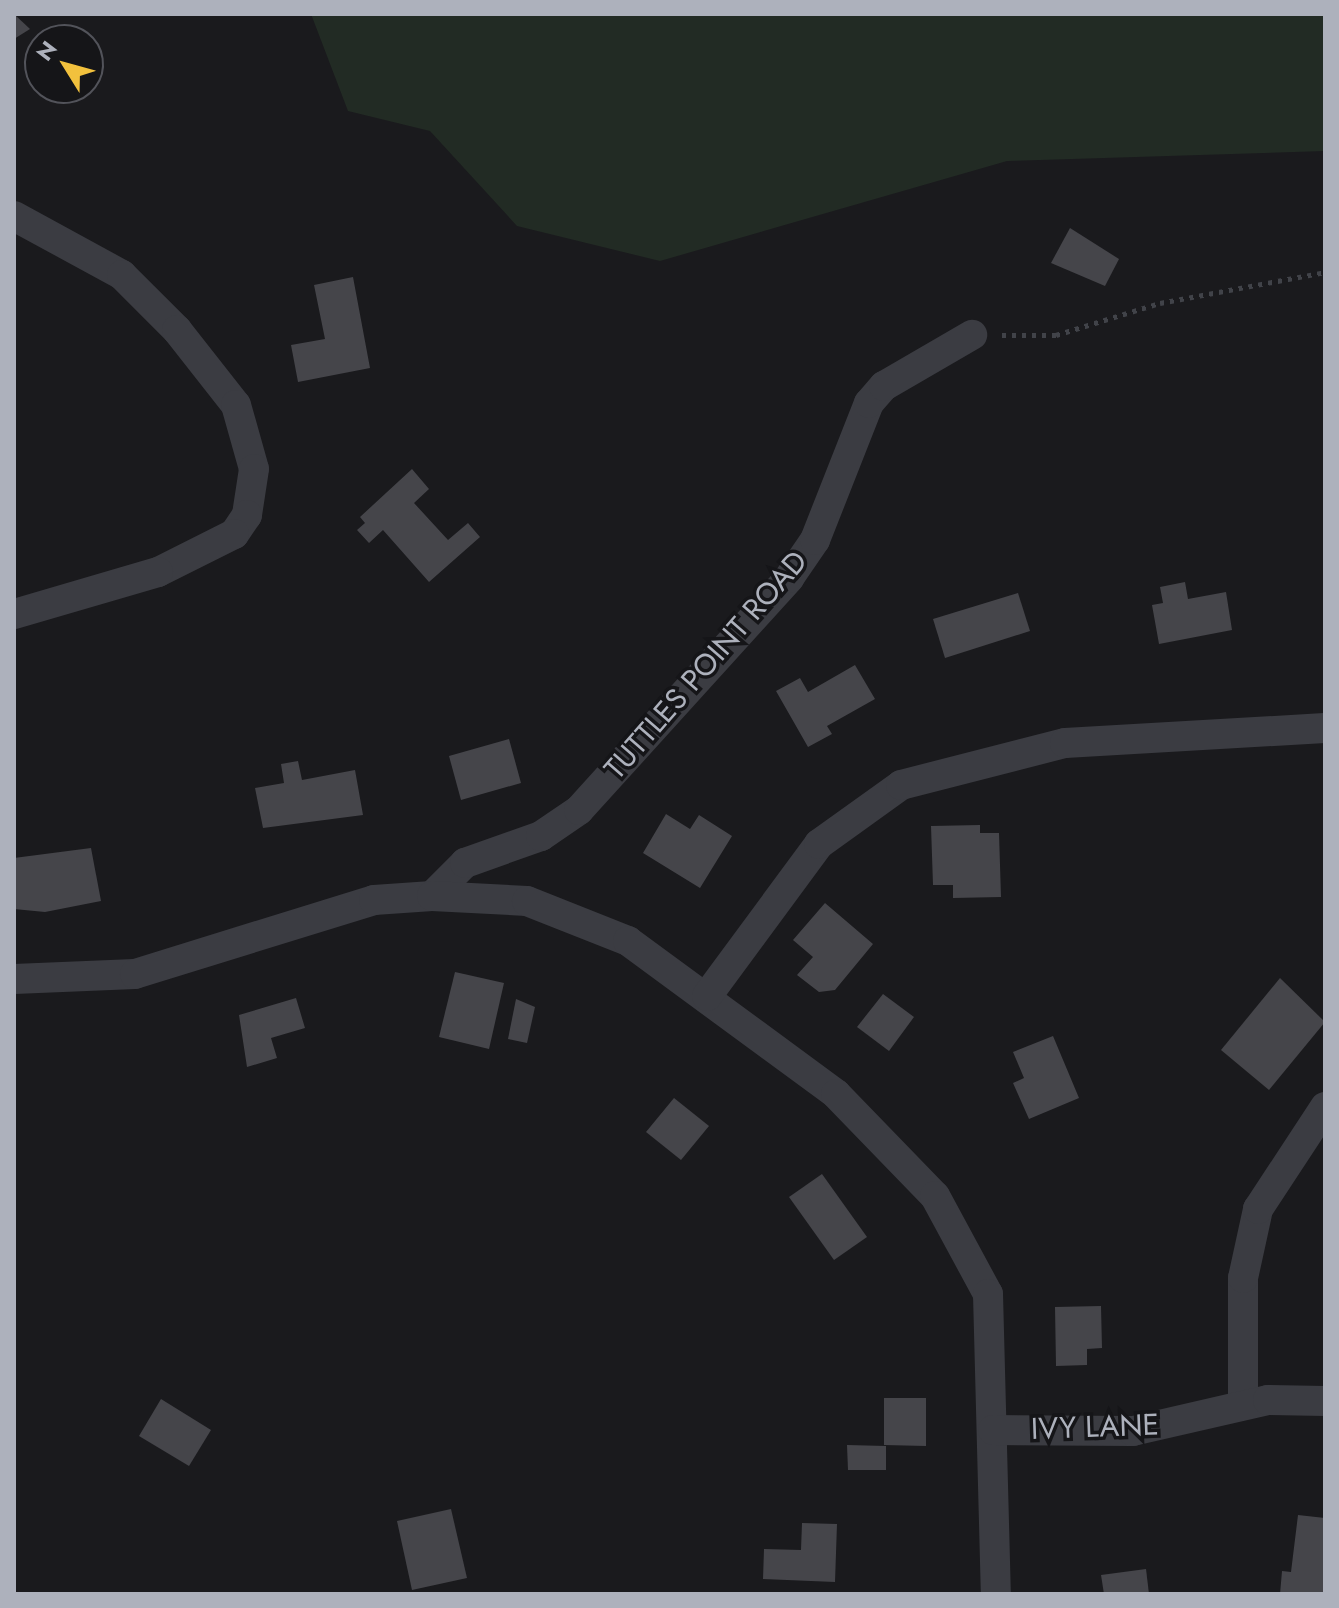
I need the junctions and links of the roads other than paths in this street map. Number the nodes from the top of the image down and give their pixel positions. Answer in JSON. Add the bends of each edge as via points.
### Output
{"nodes":[{"id":1,"x":14,"y":216,"type":"edge"},
{"id":2,"x":972,"y":335,"type":"road end"},
{"id":3,"x":14,"y":614,"type":"edge"},
{"id":4,"x":1325,"y":728,"type":"edge"},
{"id":5,"x":432,"y":896,"type":"junction"},
{"id":6,"x":14,"y":979,"type":"edge"},
{"id":7,"x":707,"y":996,"type":"junction"},
{"id":8,"x":1325,"y":1107,"type":"edge"},
{"id":9,"x":1325,"y":1401,"type":"edge"},
{"id":10,"x":1243,"y":1404,"type":"junction"},
{"id":11,"x":993,"y":1430,"type":"junction"},
{"id":12,"x":996,"y":1594,"type":"edge"}],
"edges":[{"from":1,"to":3,"type":"street","via":[[122,275],[177,330],[236,405],[254,469],[247,515],[234,534],[158,572]]},
{"from":2,"to":5,"type":"street","name":"TUTTLES POINT ROAD","via":[[884,386],[869,403],[815,540],[789,578],[579,810],[541,836],[465,863]]},
{"from":4,"to":7,"type":"street","via":[[1065,743],[901,785],[819,844]]},
{"from":5,"to":6,"type":"street","via":[[374,900],[135,974]]},
{"from":5,"to":7,"type":"street","via":[[527,901],[628,941]]},
{"from":7,"to":11,"type":"street","via":[[836,1094],[935,1196],[988,1294]]},
{"from":8,"to":10,"type":"street","via":[[1258,1209],[1243,1278]]},
{"from":9,"to":10,"type":"street","name":"IVY LANE"},
{"from":10,"to":11,"type":"street","name":"IVY LANE","via":[[1133,1431]]},
{"from":11,"to":12,"type":"street"}]}
